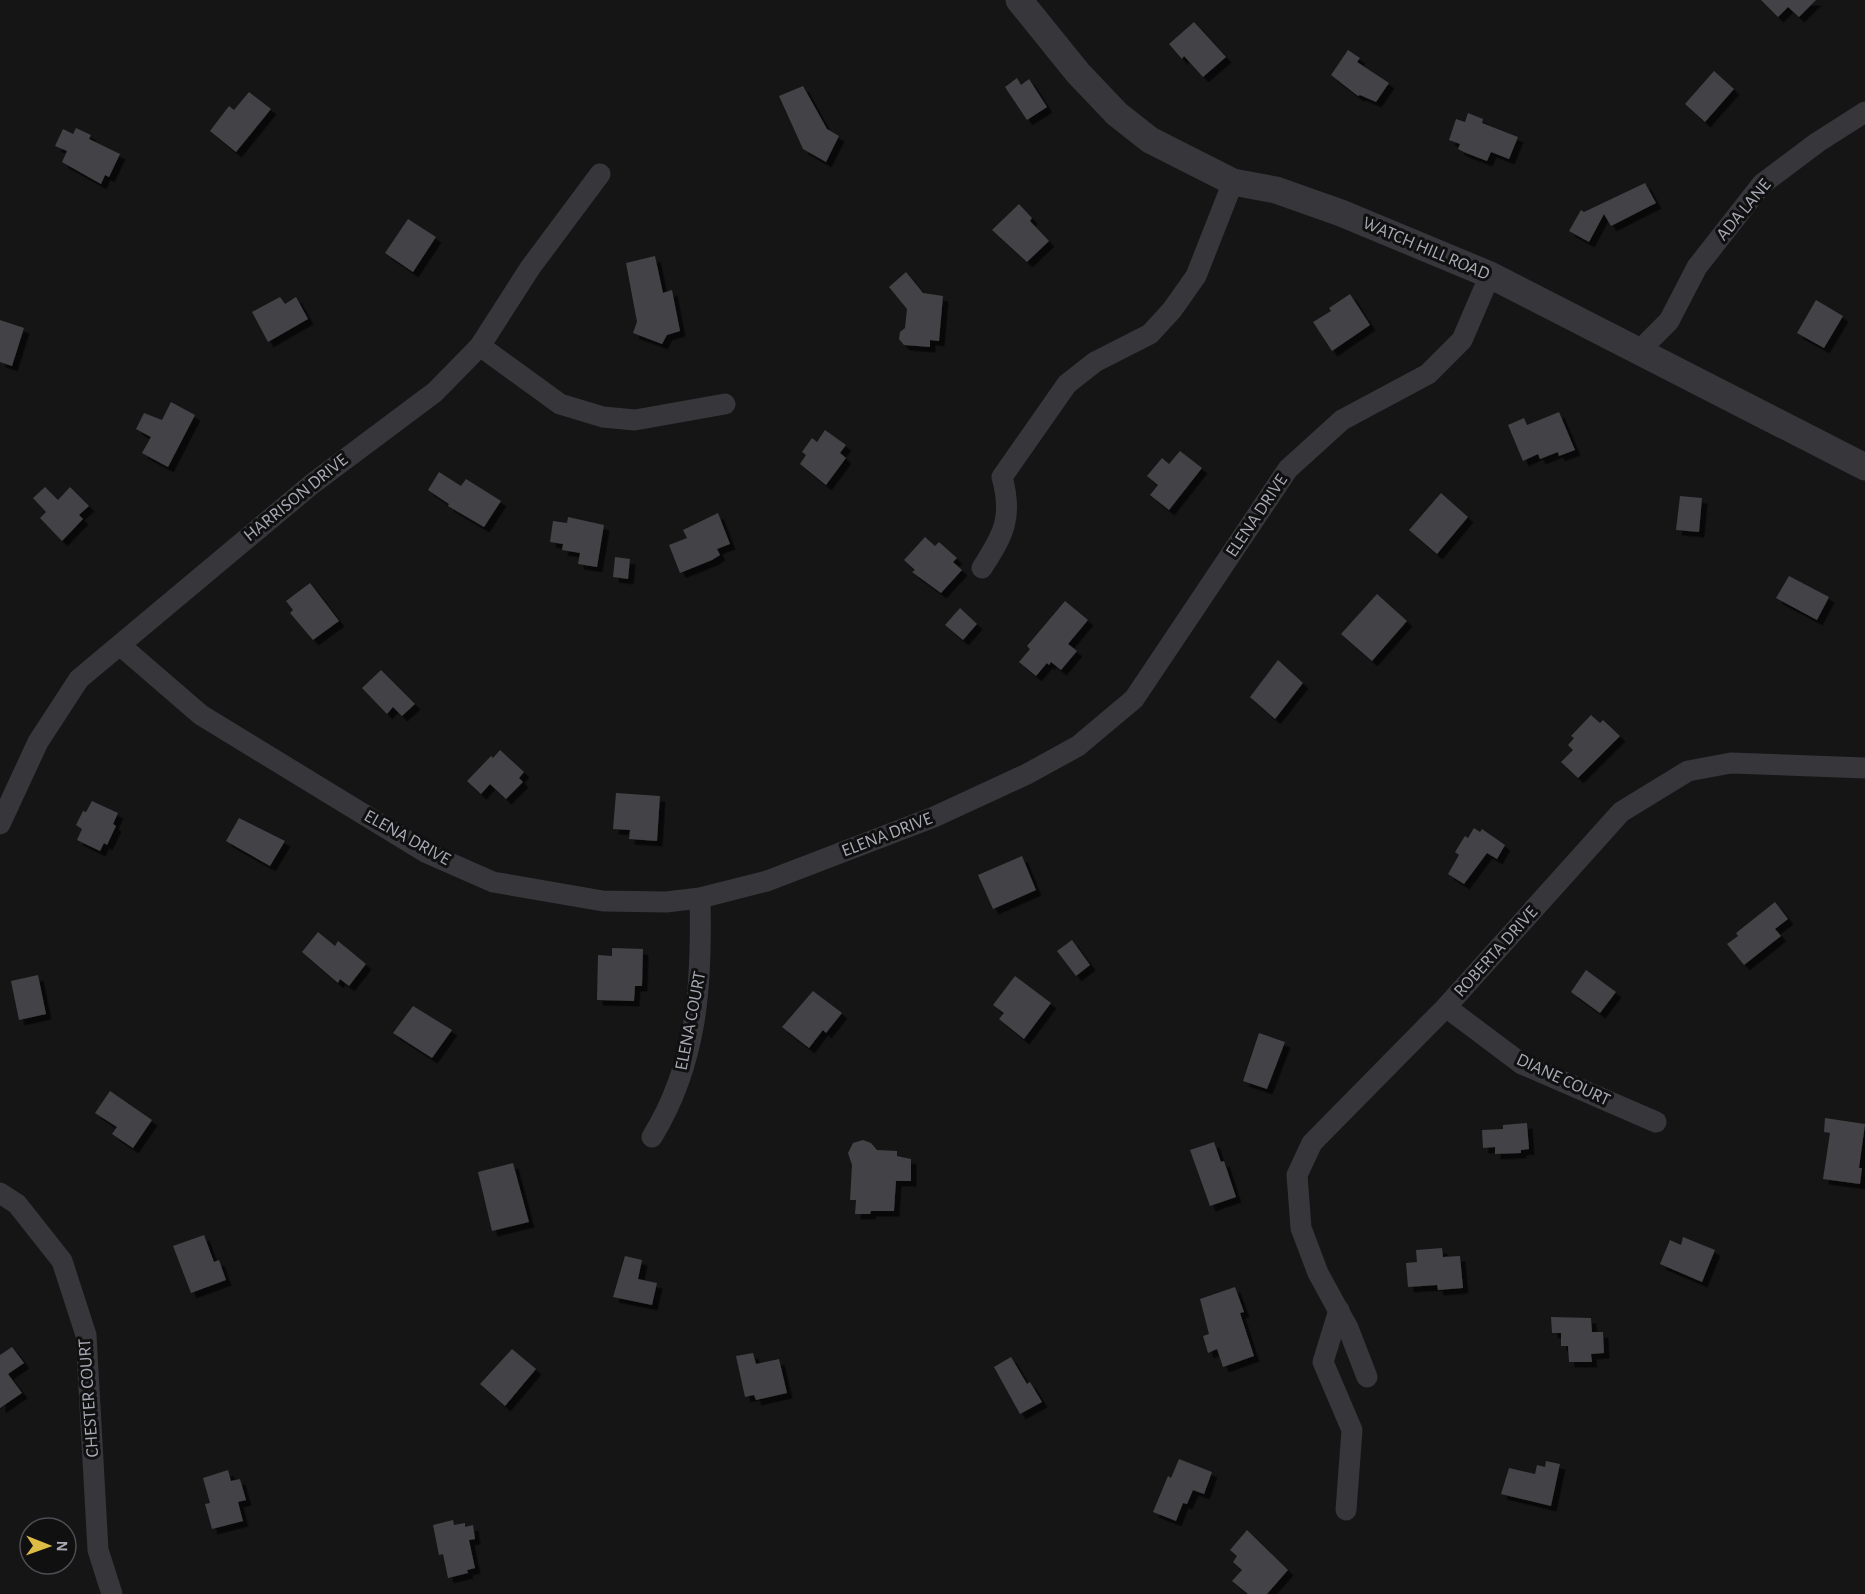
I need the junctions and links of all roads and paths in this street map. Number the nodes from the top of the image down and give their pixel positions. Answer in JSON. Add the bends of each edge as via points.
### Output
{"nodes":[{"id":1,"x":1019,"y":0,"type":"edge"},
{"id":2,"x":1865,"y":112,"type":"edge"},
{"id":3,"x":600,"y":174,"type":"dead end"},
{"id":4,"x":1233,"y":182,"type":"junction"},
{"id":5,"x":1490,"y":275,"type":"junction"},
{"id":6,"x":1645,"y":344,"type":"junction"},
{"id":7,"x":480,"y":346,"type":"junction"},
{"id":8,"x":725,"y":405,"type":"dead end"},
{"id":9,"x":1865,"y":467,"type":"edge"},
{"id":10,"x":982,"y":568,"type":"dead end"},
{"id":11,"x":121,"y":646,"type":"junction"},
{"id":12,"x":1865,"y":768,"type":"edge"},
{"id":13,"x":0,"y":824,"type":"edge"},
{"id":14,"x":700,"y":898,"type":"junction"},
{"id":15,"x":1446,"y":1007,"type":"junction"},
{"id":16,"x":1656,"y":1122,"type":"dead end"},
{"id":17,"x":652,"y":1137,"type":"dead end"},
{"id":18,"x":0,"y":1193,"type":"edge"},
{"id":19,"x":1338,"y":1310,"type":"junction"},
{"id":20,"x":1367,"y":1377,"type":"dead end"},
{"id":21,"x":1346,"y":1510,"type":"dead end"},
{"id":22,"x":112,"y":1594,"type":"edge"}],
"edges":[{"from":1,"to":4,"type":"street","name":"WATCH HILL ROAD","via":[[1117,114],[1150,140]]},
{"from":2,"to":6,"type":"street","name":"ADA LANE","via":[[1762,184],[1697,267],[1669,321]]},
{"from":3,"to":7,"type":"street","name":"HARRISON DRIVE","via":[[530,268]]},
{"from":4,"to":5,"type":"street","name":"WATCH HILL ROAD","via":[[1276,190],[1341,213]]},
{"from":4,"to":10,"type":"street","via":[[1196,276],[1172,310],[1150,334],[1095,362],[1067,384],[1002,477],[1009,503],[1001,539]]},
{"from":5,"to":6,"type":"street","name":"WATCH HILL ROAD"},
{"from":5,"to":14,"type":"street","name":"ELENA DRIVE","via":[[1462,339],[1428,374],[1342,420],[1288,469],[1134,699],[1078,746],[934,817],[767,881]]},
{"from":6,"to":9,"type":"street","name":"WATCH HILL ROAD"},
{"from":7,"to":8,"type":"street","via":[[560,404],[603,417],[635,420]]},
{"from":7,"to":11,"type":"street","name":"HARRISON DRIVE","via":[[435,392],[312,484]]},
{"from":11,"to":13,"type":"street","name":"HARRISON DRIVE","via":[[79,679],[38,742]]},
{"from":11,"to":14,"type":"street","name":"ELENA DRIVE","via":[[201,715],[427,853],[493,882],[603,901]]},
{"from":12,"to":15,"type":"street","name":"ROBERTA DRIVE","via":[[1731,763],[1689,771],[1621,812]]},
{"from":14,"to":17,"type":"street","name":"ELENA COURT","via":[[702,965],[690,1048],[672,1103]]},
{"from":15,"to":16,"type":"street","name":"DIANE COURT","via":[[1522,1064]]},
{"from":15,"to":19,"type":"street","name":"ROBERTA DRIVE","via":[[1312,1143],[1297,1175],[1301,1228],[1318,1273]]},
{"from":18,"to":22,"type":"street","name":"CHESTER COURT","via":[[17,1204],[62,1261],[86,1335],[98,1550]]},
{"from":19,"to":20,"type":"street","name":"ROBERTA DRIVE"},
{"from":19,"to":21,"type":"street","via":[[1323,1362],[1352,1430]]}]}
